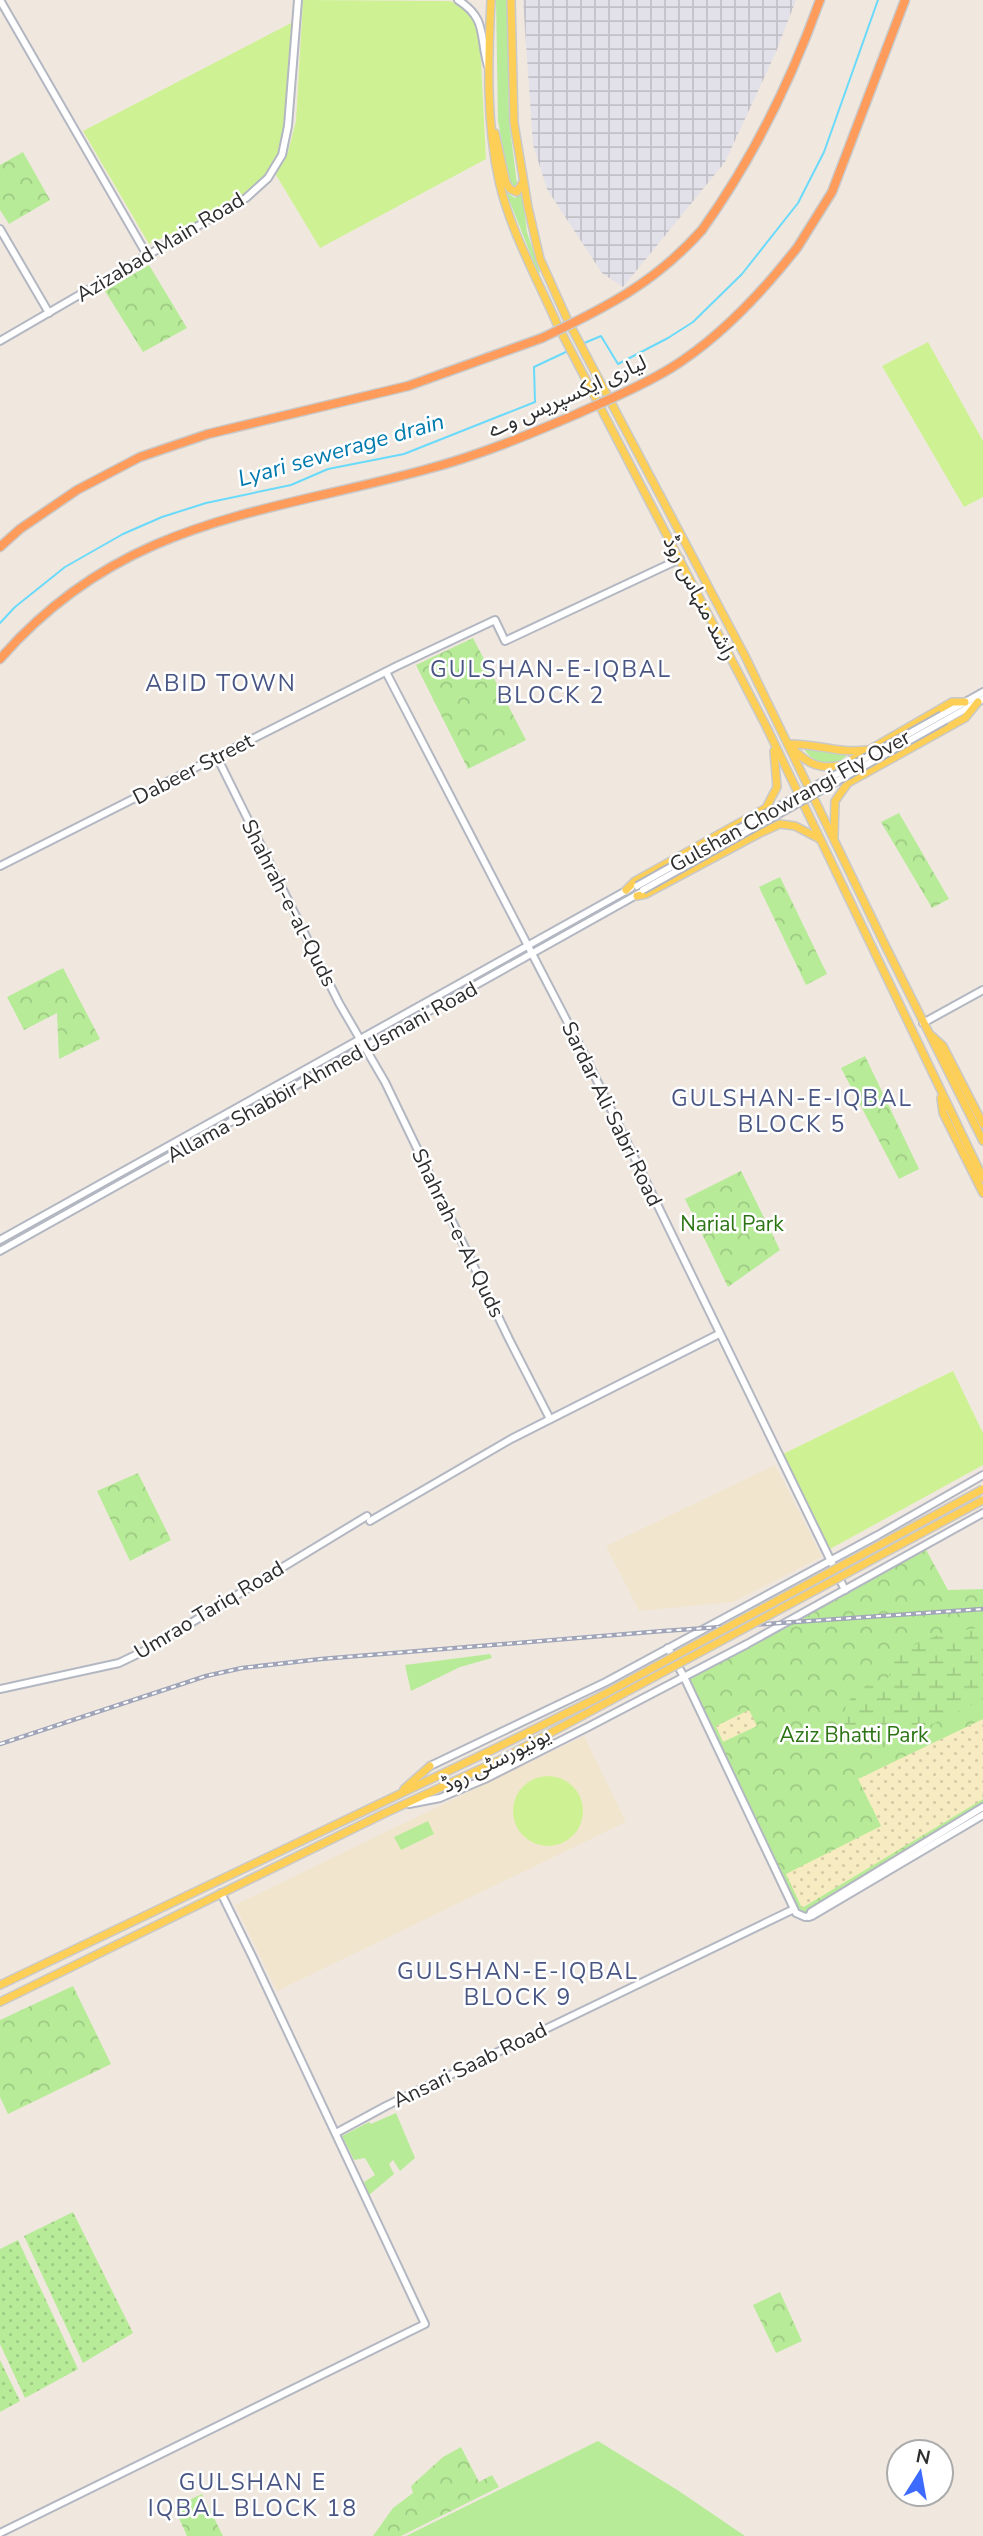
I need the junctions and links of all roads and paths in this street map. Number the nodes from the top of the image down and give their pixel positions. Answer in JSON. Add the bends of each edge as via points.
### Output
{"nodes":[{"id":1,"x":12,"y":0,"type":"edge"},
{"id":2,"x":298,"y":0,"type":"edge"},
{"id":3,"x":458,"y":0,"type":"edge"},
{"id":4,"x":491,"y":0,"type":"edge"},
{"id":5,"x":511,"y":0,"type":"edge"},
{"id":6,"x":820,"y":0,"type":"edge"},
{"id":7,"x":905,"y":0,"type":"edge"},
{"id":8,"x":1,"y":4,"type":"edge"},
{"id":9,"x":488,"y":68,"type":"junction"},
{"id":10,"x":492,"y":126,"type":"junction"},
{"id":11,"x":523,"y":182,"type":"junction"},
{"id":12,"x":0,"y":229,"type":"edge"},
{"id":13,"x":147,"y":256,"type":"junction"},
{"id":14,"x":49,"y":313,"type":"junction"},
{"id":15,"x":0,"y":341,"type":"edge"},
{"id":16,"x":0,"y":547,"type":"edge"},
{"id":17,"x":680,"y":559,"type":"junction"},
{"id":18,"x":726,"y":621,"type":"junction"},
{"id":19,"x":713,"y":625,"type":"junction"},
{"id":20,"x":745,"y":656,"type":"junction"},
{"id":21,"x":0,"y":659,"type":"edge"},
{"id":22,"x":730,"y":659,"type":"junction"},
{"id":23,"x":386,"y":672,"type":"junction"},
{"id":24,"x":983,"y":692,"type":"edge"},
{"id":25,"x":980,"y":701,"type":"edge"},
{"id":26,"x":965,"y":702,"type":"junction"},
{"id":27,"x":944,"y":717,"type":"junction"},
{"id":28,"x":772,"y":740,"type":"junction"},
{"id":29,"x":788,"y":744,"type":"junction"},
{"id":30,"x":870,"y":750,"type":"junction"},
{"id":31,"x":217,"y":757,"type":"junction"},
{"id":32,"x":818,"y":839,"type":"junction"},
{"id":33,"x":834,"y":841,"type":"junction"},
{"id":34,"x":0,"y":866,"type":"edge"},
{"id":35,"x":626,"y":890,"type":"junction"},
{"id":36,"x":639,"y":891,"type":"junction"},
{"id":37,"x":526,"y":946,"type":"junction"},
{"id":38,"x":531,"y":954,"type":"junction"},
{"id":39,"x":983,"y":990,"type":"edge"},
{"id":40,"x":925,"y":1026,"type":"junction"},
{"id":41,"x":360,"y":1038,"type":"junction"},
{"id":42,"x":366,"y":1047,"type":"junction"},
{"id":43,"x":940,"y":1089,"type":"junction"},
{"id":44,"x":983,"y":1124,"type":"edge"},
{"id":45,"x":981,"y":1138,"type":"edge"},
{"id":46,"x":983,"y":1178,"type":"edge"},
{"id":47,"x":983,"y":1193,"type":"edge"},
{"id":48,"x":0,"y":1240,"type":"edge"},
{"id":49,"x":0,"y":1251,"type":"edge"},
{"id":50,"x":719,"y":1334,"type":"junction"},
{"id":51,"x":550,"y":1419,"type":"junction"},
{"id":52,"x":983,"y":1475,"type":"edge"},
{"id":53,"x":983,"y":1489,"type":"edge"},
{"id":54,"x":983,"y":1500,"type":"edge"},
{"id":55,"x":983,"y":1513,"type":"edge"},
{"id":56,"x":830,"y":1560,"type":"junction"},
{"id":57,"x":845,"y":1590,"type":"junction"},
{"id":58,"x":668,"y":1648,"type":"junction"},
{"id":59,"x":684,"y":1677,"type":"junction"},
{"id":60,"x":0,"y":1689,"type":"edge"},
{"id":61,"x":430,"y":1766,"type":"joint"},
{"id":62,"x":395,"y":1796,"type":"junction"},
{"id":63,"x":403,"y":1805,"type":"junction"},
{"id":64,"x":983,"y":1807,"type":"edge"},
{"id":65,"x":983,"y":1815,"type":"edge"},
{"id":66,"x":221,"y":1894,"type":"junction"},
{"id":67,"x":794,"y":1909,"type":"junction"},
{"id":68,"x":809,"y":1917,"type":"junction"},
{"id":69,"x":0,"y":1985,"type":"edge"},
{"id":70,"x":0,"y":2002,"type":"edge"},
{"id":71,"x":336,"y":2133,"type":"junction"},
{"id":72,"x":0,"y":2533,"type":"edge"}],
"edges":[{"from":1,"to":8,"type":"street"},
{"from":2,"to":13,"type":"street","name":"Azizabad Main Road","via":[[282,155],[268,178],[246,198]]},
{"from":3,"to":9,"type":"street","via":[[482,25]]},
{"from":4,"to":9,"type":"main road","name":"راشد منہاس روڈ"},
{"from":5,"to":11,"type":"main road","name":"راشد منہاس روڈ","via":[[514,123]]},
{"from":6,"to":16,"type":"highway","bridge":true,"via":[[784,88],[733,183],[702,230],[645,283],[542,338],[408,386],[208,434],[140,457],[77,490]]},
{"from":7,"to":21,"type":"highway","name":"لیاری ایکسپریس وے","bridge":true,"via":[[846,160],[826,201],[779,271],[723,331],[697,350],[643,383],[499,446],[424,470],[211,523],[157,542],[78,586]]},
{"from":8,"to":13,"type":"street"},
{"from":9,"to":10,"type":"main road","name":"راشد منہاس روڈ"},
{"from":10,"to":11,"type":"main road","via":[[506,183],[517,192]]},
{"from":10,"to":17,"type":"main road","name":"راشد منہاس روڈ","bridge":true,"via":[[500,183],[512,220],[557,324]]},
{"from":11,"to":18,"type":"main road","name":"راشد منہاس روڈ","bridge":true,"via":[[540,259],[568,321]]},
{"from":12,"to":14,"type":"street"},
{"from":13,"to":14,"type":"street","name":"Azizabad Main Road"},
{"from":14,"to":15,"type":"street","name":"Azizabad Main Road"},
{"from":17,"to":19,"type":"main road","name":"راشد منہاس روڈ"},
{"from":17,"to":23,"type":"street","name":"Dabeer Street","via":[[505,641],[495,620]]},
{"from":18,"to":19,"type":"main road","via":[[723,630]]},
{"from":18,"to":20,"type":"main road","name":"راشد منہاس روڈ"},
{"from":19,"to":22,"type":"main road","name":"راشد منہاس روڈ"},
{"from":20,"to":22,"type":"main road","via":[[734,646]]},
{"from":20,"to":29,"type":"main road","name":"راشد منہاس روڈ"},
{"from":22,"to":28,"type":"main road","name":"راشد منہاس روڈ"},
{"from":23,"to":31,"type":"street","name":"Dabeer Street"},
{"from":23,"to":37,"type":"street","name":"Sardar Ali Sabri Road"},
{"from":24,"to":26,"type":"street"},
{"from":25,"to":27,"type":"street"},
{"from":25,"to":33,"type":"main road","via":[[965,718],[842,788],[833,809]]},
{"from":26,"to":27,"type":"street"},
{"from":26,"to":30,"type":"main road","via":[[952,702]]},
{"from":27,"to":36,"type":"street","name":"Gulshan Chowrangi Fly Over","bridge":true},
{"from":28,"to":32,"type":"main road","name":"راشد منہاس روڈ"},
{"from":28,"to":35,"type":"main road","via":[[777,787],[766,808]]},
{"from":29,"to":30,"type":"main road"},
{"from":29,"to":30,"type":"main road","via":[[806,762],[829,768]]},
{"from":29,"to":33,"type":"main road","name":"راشد منہاس روڈ"},
{"from":31,"to":34,"type":"street","name":"Dabeer Street"},
{"from":31,"to":41,"type":"street","name":"Shahrah-e-al-Quds"},
{"from":32,"to":36,"type":"main road","via":[[795,826],[780,824],[646,894]]},
{"from":32,"to":43,"type":"main road","name":"راشد منہاس روڈ"},
{"from":33,"to":40,"type":"main road","name":"راشد منہاس روڈ"},
{"from":35,"to":36,"type":"street","name":"Allama Shabbir Ahmed Usmani Road"},
{"from":35,"to":37,"type":"street","name":"Allama Shabbir Ahmed Usmani Road"},
{"from":36,"to":38,"type":"street","name":"Allama Shabbir Ahmed Usmani Road"},
{"from":37,"to":38,"type":"street","name":"Sardar Ali Sabri Road"},
{"from":37,"to":41,"type":"street","name":"Allama Shabbir Ahmed Usmani Road"},
{"from":38,"to":42,"type":"street","name":"Allama Shabbir Ahmed Usmani Road"},
{"from":38,"to":50,"type":"street","name":"Sardar Ali Sabri Road"},
{"from":39,"to":40,"type":"street"},
{"from":40,"to":44,"type":"main road","via":[[943,1046]]},
{"from":40,"to":45,"type":"main road","name":"راشد منہاس روڈ"},
{"from":41,"to":42,"type":"street","name":"Shahrah-e-al-Quds"},
{"from":41,"to":48,"type":"street","name":"Allama Shabbir Ahmed Usmani Road"},
{"from":42,"to":49,"type":"street","name":"Allama Shabbir Ahmed Usmani Road"},
{"from":42,"to":51,"type":"street","name":"Shahrah-e-Al Quds"},
{"from":43,"to":46,"type":"main road","name":"راشد منہاس روڈ"},
{"from":43,"to":47,"type":"main road","via":[[943,1113]]},
{"from":50,"to":51,"type":"street","name":"Umrao Tariq Road"},
{"from":50,"to":56,"type":"street","name":"Sardar Ali Sabri Road"},
{"from":51,"to":60,"type":"street","name":"Umrao Tariq Road","via":[[119,1663]]},
{"from":52,"to":56,"type":"street"},
{"from":53,"to":62,"type":"main road","name":"یونیورسٹی روڈ","bridge":true,"via":[[597,1698]]},
{"from":54,"to":63,"type":"main road","name":"یونیورسٹی روڈ","bridge":true,"via":[[500,1760]]},
{"from":55,"to":57,"type":"street"},
{"from":56,"to":57,"type":"street","name":"Sardar Ali Sabri Road"},
{"from":56,"to":58,"type":"street"},
{"from":57,"to":59,"type":"street"},
{"from":58,"to":59,"type":"street"},
{"from":58,"to":61,"type":"street"},
{"from":59,"to":63,"type":"street","via":[[485,1779],[440,1798]]},
{"from":59,"to":67,"type":"street"},
{"from":61,"to":62,"type":"main road"},
{"from":62,"to":69,"type":"main road","name":"یونیورسٹی روڈ"},
{"from":63,"to":66,"type":"main road","name":"یونیورسٹی روڈ"},
{"from":64,"to":68,"type":"street"},
{"from":65,"to":68,"type":"street"},
{"from":66,"to":70,"type":"main road","name":"یونیورسٹی روڈ"},
{"from":66,"to":71,"type":"street"},
{"from":67,"to":68,"type":"street"},
{"from":67,"to":71,"type":"street","name":"Ansari Saab Road"},
{"from":71,"to":72,"type":"street","via":[[425,2324]]}]}
